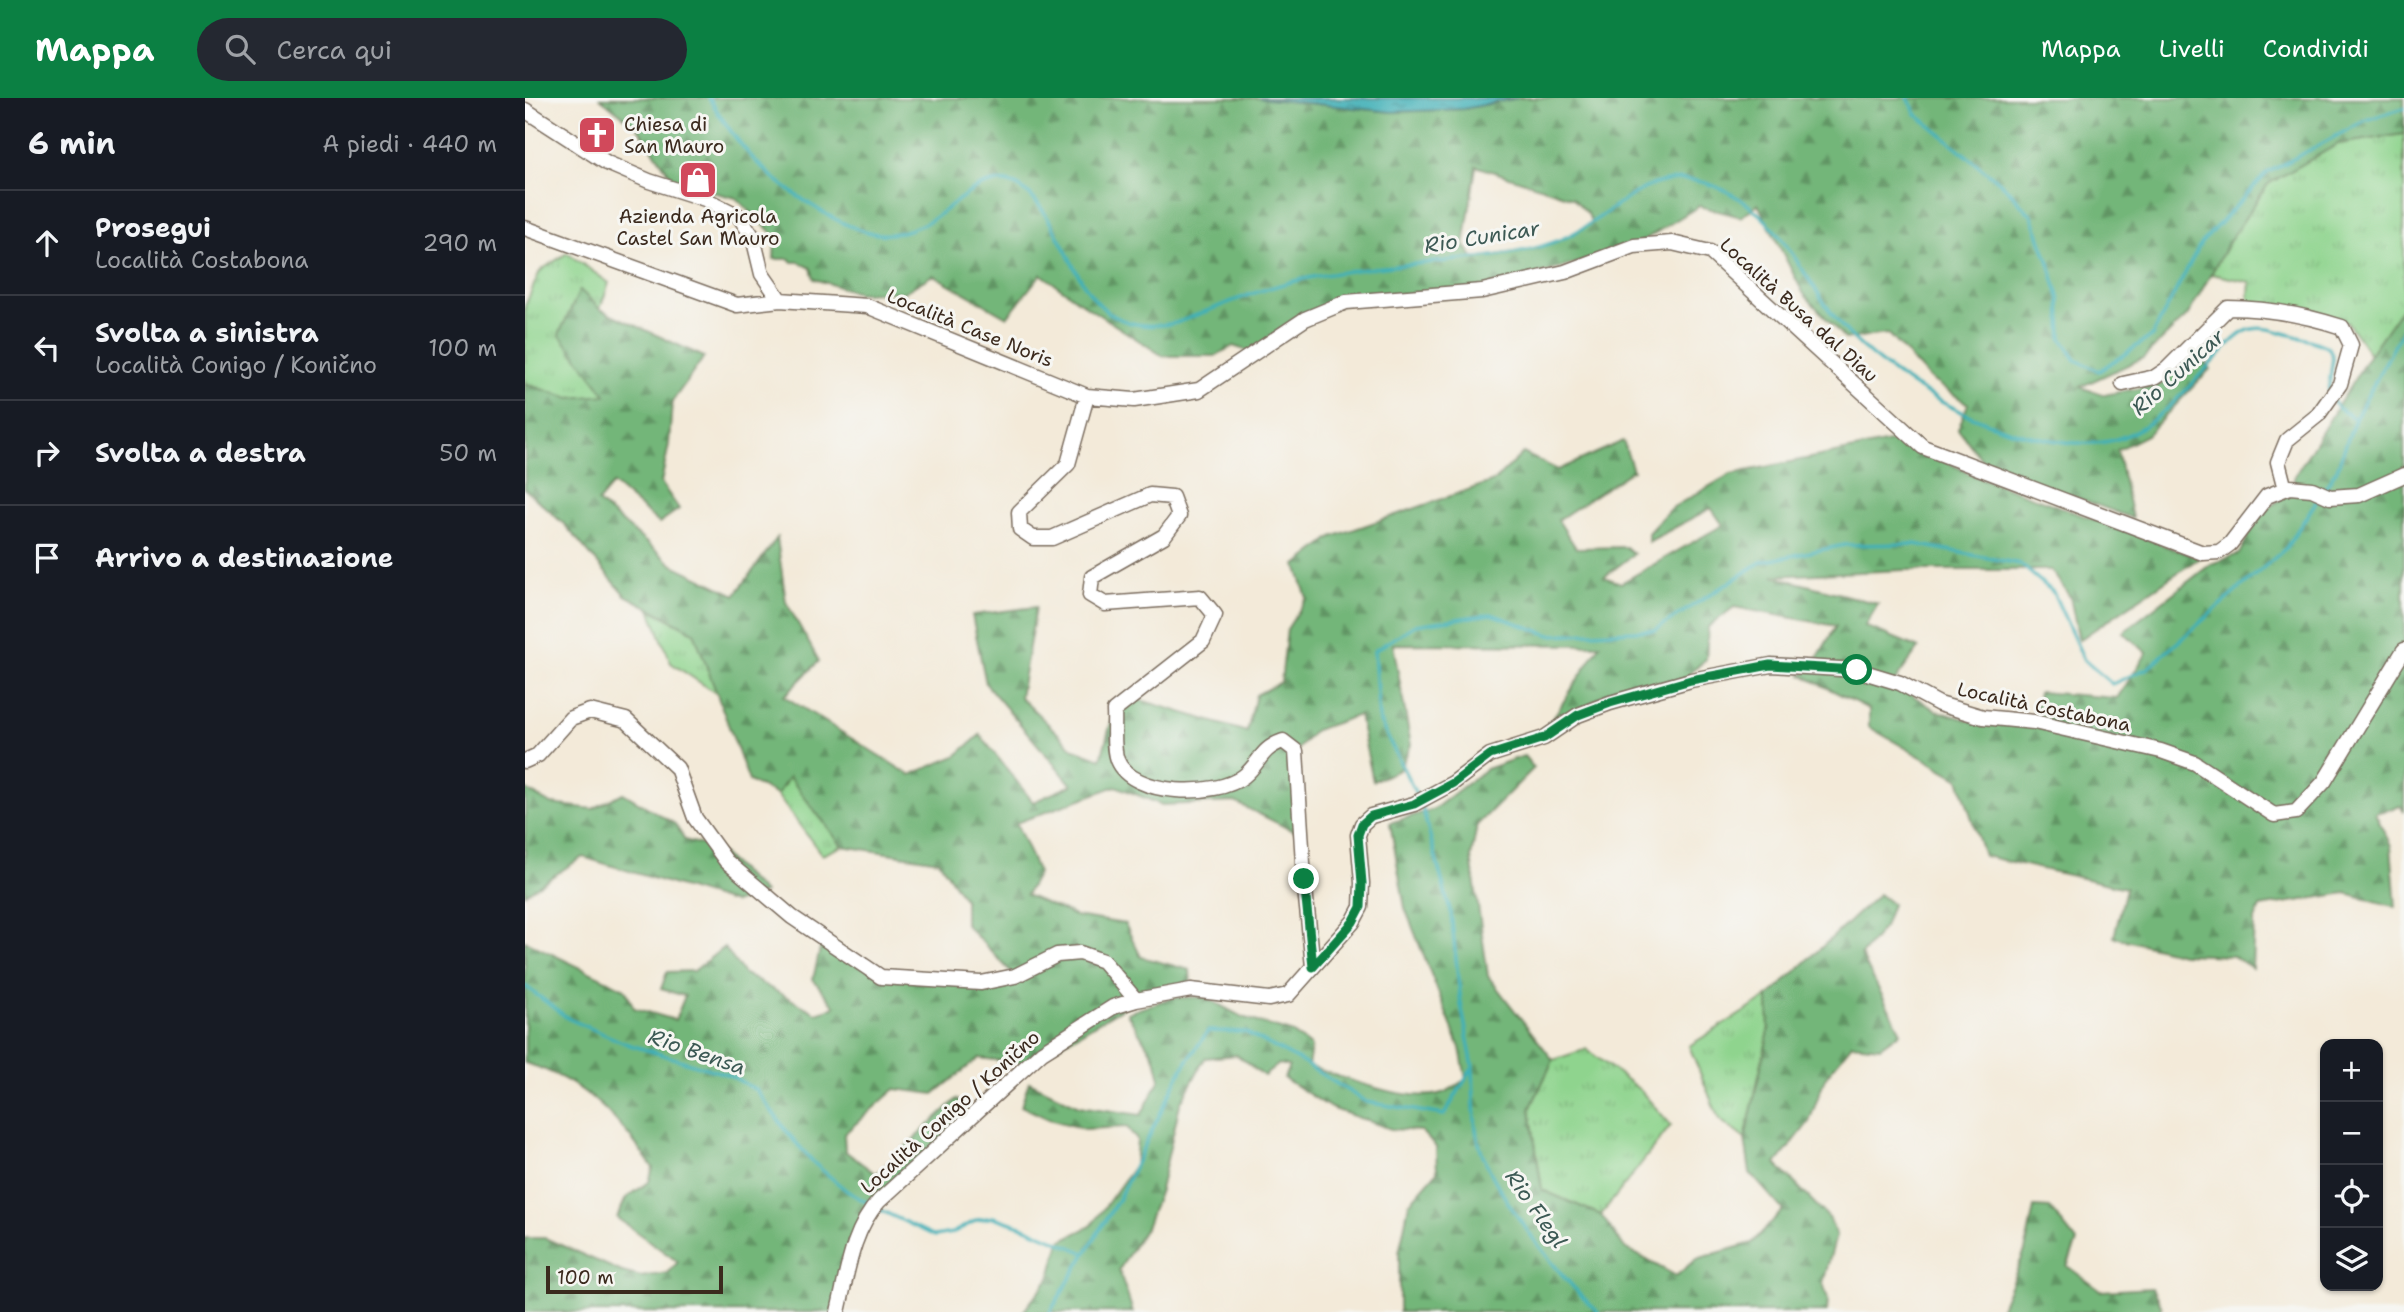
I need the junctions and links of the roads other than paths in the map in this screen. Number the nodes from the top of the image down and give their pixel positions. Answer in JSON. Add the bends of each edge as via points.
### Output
{"nodes":[{"id":1,"x":525,"y":110,"type":"edge"},
{"id":2,"x":525,"y":228,"type":"edge"},
{"id":3,"x":779,"y":300,"type":"junction"},
{"id":4,"x":2123,"y":384,"type":"dead end"},
{"id":5,"x":1087,"y":396,"type":"junction"},
{"id":6,"x":2404,"y":475,"type":"edge"},
{"id":7,"x":2285,"y":489,"type":"junction"},
{"id":8,"x":2404,"y":650,"type":"edge"},
{"id":9,"x":525,"y":761,"type":"edge"},
{"id":10,"x":1362,"y":824,"type":"joint"},
{"id":11,"x":1313,"y":967,"type":"junction"},
{"id":12,"x":1136,"y":1000,"type":"junction"},
{"id":13,"x":838,"y":1312,"type":"edge"}],
"edges":[{"from":1,"to":3,"type":"street","via":[[607,163],[739,216],[753,237],[762,274]]},
{"from":2,"to":3,"type":"street","name":"Località Case Noris","via":[[737,305]]},
{"from":3,"to":5,"type":"street","name":"Località Case Noris","via":[[867,306]]},
{"from":4,"to":7,"type":"street","via":[[2155,377],[2167,369],[2228,308],[2274,310],[2342,327],[2351,345],[2340,384],[2318,415],[2287,440],[2278,462]]},
{"from":5,"to":7,"type":"street","name":"Località Busa dal Diau","via":[[1134,400],[1199,390],[1305,319],[1346,302],[1482,291],[1565,272],[1634,246],[1672,243],[1710,252],[1923,447],[2203,553],[2219,552],[2230,544],[2267,496]]},
{"from":5,"to":11,"type":"street","via":[[1068,464],[1019,512],[1020,529],[1033,538],[1052,538],[1150,495],[1172,497],[1179,516],[1164,536],[1092,577],[1090,595],[1105,604],[1200,597],[1215,615],[1203,641],[1114,711],[1117,759],[1128,776],[1146,785],[1196,790],[1223,787],[1244,776],[1269,746],[1283,741],[1296,751]]},
{"from":6,"to":7,"type":"street","via":[[2359,495],[2330,497],[2312,489]]},
{"from":8,"to":10,"type":"street","name":"Località Costabona","via":[[2324,782],[2296,812],[2274,815],[2195,763],[2161,751],[2035,722],[1983,717],[1857,670],[1770,665],[1691,680],[1578,715],[1544,738],[1490,755],[1414,804],[1371,816]]},
{"from":9,"to":12,"type":"street","via":[[538,755],[571,718],[590,711],[626,720],[677,768],[695,818],[726,861],[792,917],[881,976],[981,983],[1015,976],[1057,955],[1080,953],[1103,961]]},
{"from":10,"to":11,"type":"street","name":"Località Conigo / Konično","via":[[1358,835],[1361,907]]},
{"from":11,"to":12,"type":"street","name":"Località Conigo / Konično","via":[[1288,995],[1269,999],[1191,990]]},
{"from":12,"to":13,"type":"street","name":"Località Conigo / Konično","via":[[1113,1007],[1042,1052],[879,1200],[867,1214],[856,1244]]}]}
